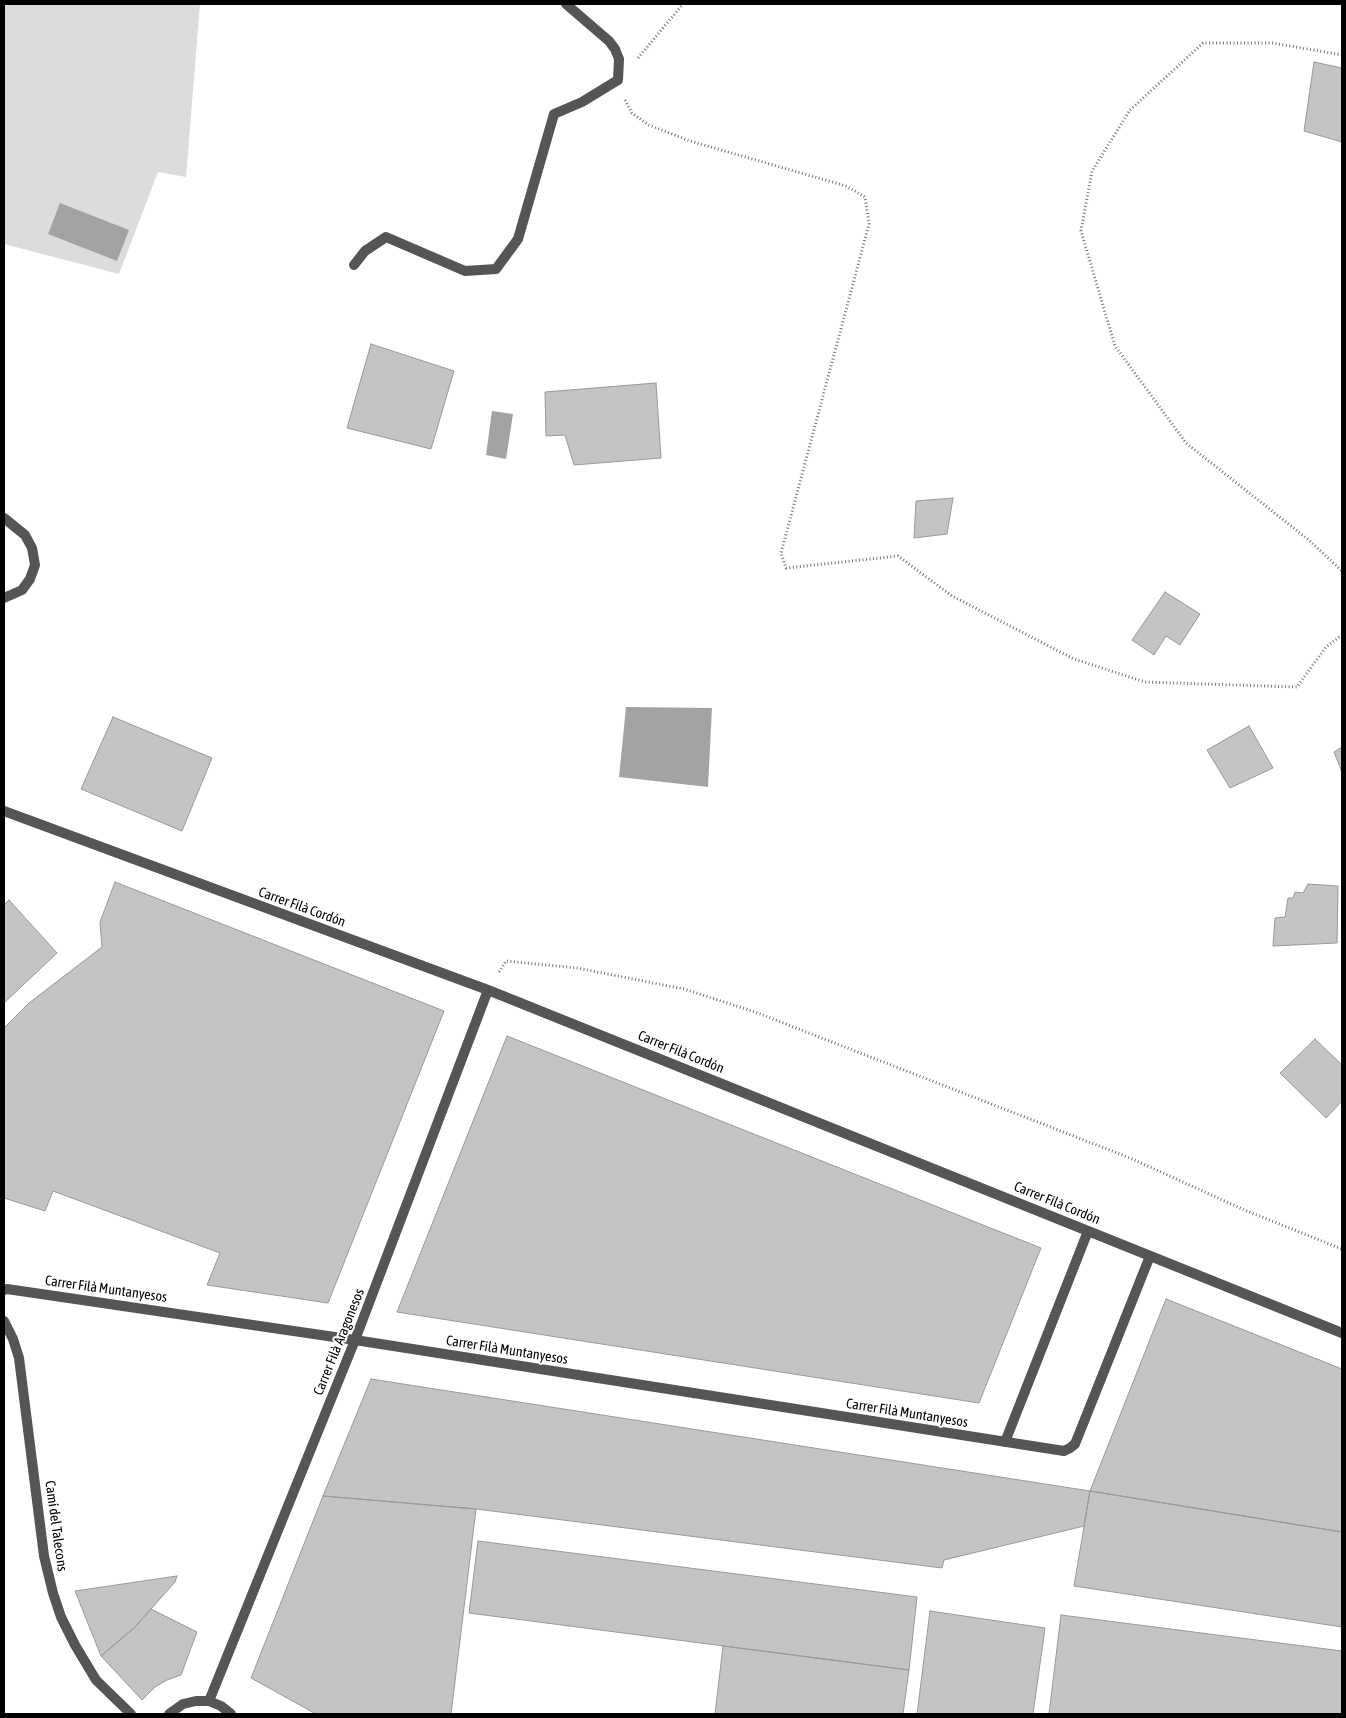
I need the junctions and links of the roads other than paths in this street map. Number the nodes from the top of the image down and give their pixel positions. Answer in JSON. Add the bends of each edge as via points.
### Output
{"nodes":[{"id":1,"x":566,"y":4,"type":"edge"},
{"id":2,"x":354,"y":265,"type":"dead end"},
{"id":3,"x":4,"y":518,"type":"edge"},
{"id":4,"x":4,"y":598,"type":"edge"},
{"id":5,"x":4,"y":811,"type":"edge"},
{"id":6,"x":488,"y":990,"type":"junction"},
{"id":7,"x":1088,"y":1231,"type":"junction"},
{"id":8,"x":1150,"y":1256,"type":"junction"},
{"id":9,"x":4,"y":1290,"type":"edge"},
{"id":10,"x":4,"y":1320,"type":"edge"},
{"id":11,"x":1342,"y":1333,"type":"edge"},
{"id":12,"x":356,"y":1340,"type":"junction"},
{"id":13,"x":1005,"y":1442,"type":"junction"},
{"id":14,"x":209,"y":1702,"type":"junction"},
{"id":15,"x":131,"y":1714,"type":"edge"},
{"id":16,"x":168,"y":1714,"type":"edge"},
{"id":17,"x":231,"y":1714,"type":"edge"}],
"edges":[{"from":1,"to":2,"type":"street","via":[[610,41],[619,59],[618,80],[582,102],[554,114],[518,239],[496,269],[465,271],[386,237],[366,251]]},
{"from":3,"to":4,"type":"street","via":[[25,534],[35,565],[22,590]]},
{"from":5,"to":6,"type":"street","name":"Carrer Filà Cordón"},
{"from":6,"to":7,"type":"street","name":"Carrer Filà Cordón"},
{"from":6,"to":12,"type":"street","name":"Carrer Filà Aragonesos"},
{"from":7,"to":8,"type":"street","name":"Carrer Filà Cordón"},
{"from":7,"to":13,"type":"street"},
{"from":8,"to":11,"type":"street","name":"Carrer Filà Cordón"},
{"from":8,"to":13,"type":"street","name":"Carrer Filà Muntanyesos","via":[[1075,1444],[1064,1451],[1055,1451]]},
{"from":9,"to":12,"type":"street","name":"Carrer Filà Muntanyesos"},
{"from":10,"to":15,"type":"street","name":"Camí del Talecons","via":[[19,1358],[44,1556],[53,1593],[61,1617],[96,1680]]},
{"from":12,"to":13,"type":"street","name":"Carrer Filà Muntanyesos"},
{"from":12,"to":14,"type":"street","name":"Carrer Filà Aragonesos"},
{"from":14,"to":16,"type":"street","via":[[183,1704]]},
{"from":14,"to":17,"type":"street"}]}
